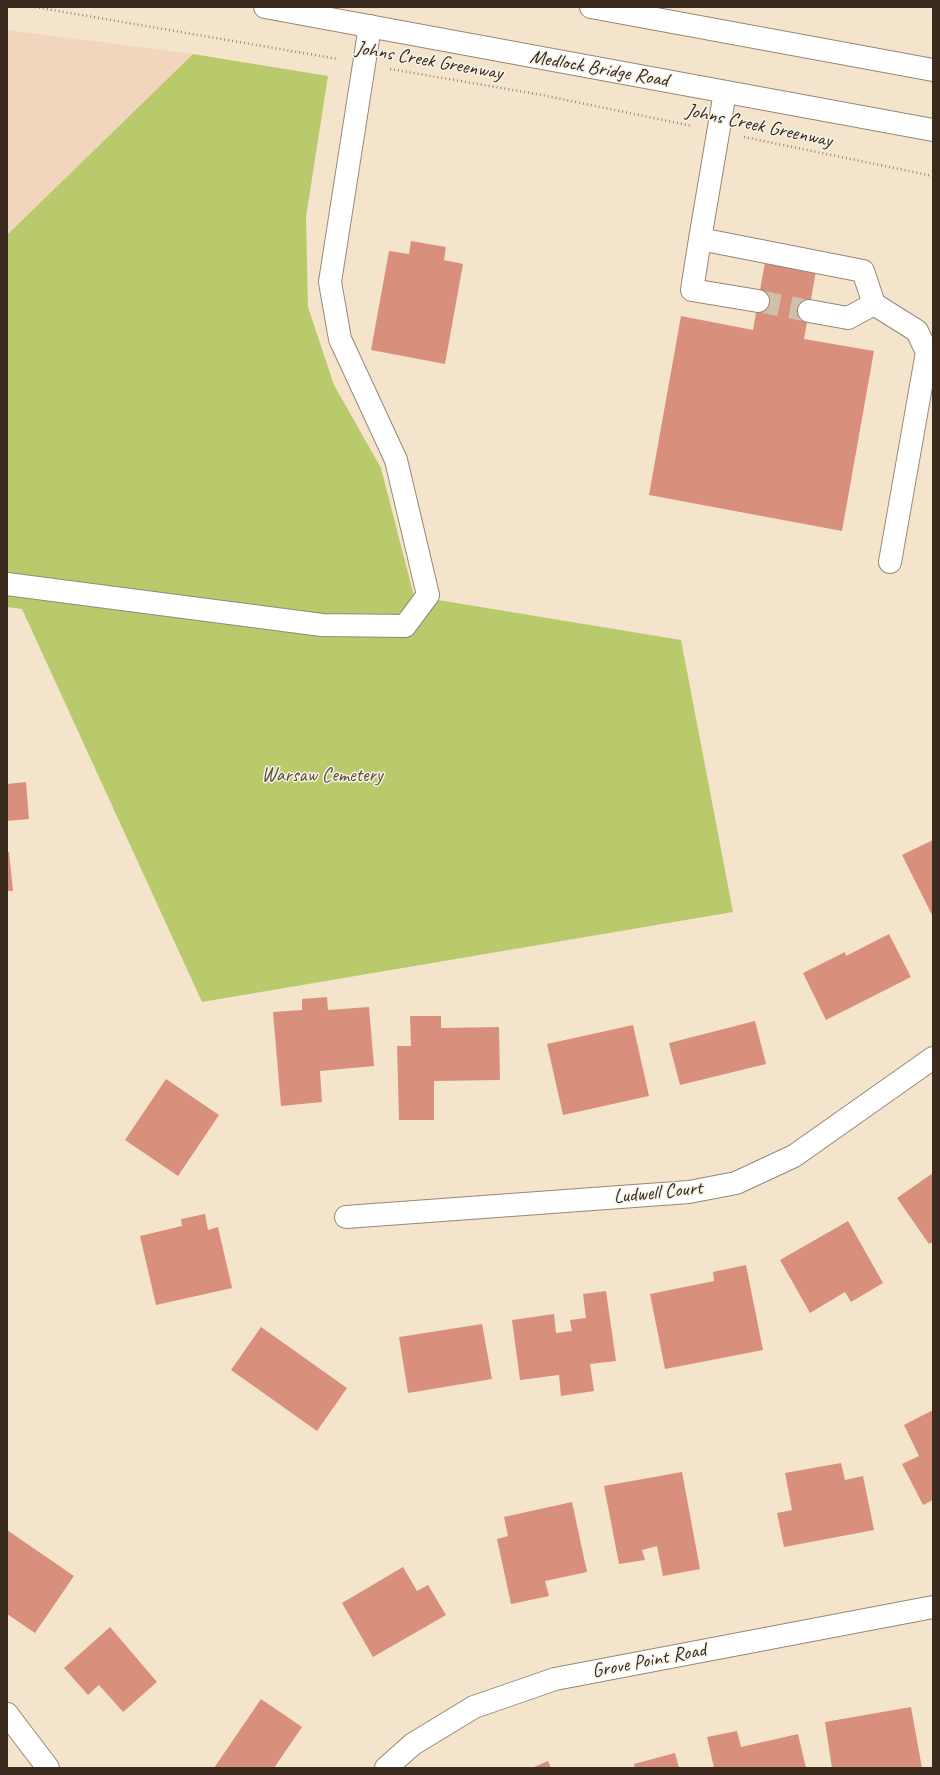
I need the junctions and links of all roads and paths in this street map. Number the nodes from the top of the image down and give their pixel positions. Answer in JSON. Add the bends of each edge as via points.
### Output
{"nodes":[{"id":1,"x":35,"y":7,"type":"edge"},
{"id":2,"x":265,"y":7,"type":"edge"},
{"id":3,"x":591,"y":7,"type":"edge"},
{"id":4,"x":370,"y":26,"type":"junction"},
{"id":5,"x":364,"y":64,"type":"junction"},
{"id":6,"x":933,"y":70,"type":"edge"},
{"id":7,"x":725,"y":92,"type":"junction"},
{"id":8,"x":933,"y":130,"type":"edge"},
{"id":9,"x":719,"y":132,"type":"junction"},
{"id":10,"x":933,"y":176,"type":"edge"},
{"id":11,"x":700,"y":239,"type":"junction"},
{"id":12,"x":758,"y":301,"type":"tunnel mouth"},
{"id":13,"x":874,"y":304,"type":"junction"},
{"id":14,"x":809,"y":311,"type":"tunnel mouth"},
{"id":15,"x":890,"y":562,"type":"dead end"},
{"id":16,"x":7,"y":584,"type":"edge"},
{"id":17,"x":933,"y":1058,"type":"edge"},
{"id":18,"x":346,"y":1216,"type":"dead end"},
{"id":19,"x":933,"y":1607,"type":"edge"},
{"id":20,"x":7,"y":1714,"type":"edge"},
{"id":21,"x":48,"y":1768,"type":"edge"},
{"id":22,"x":386,"y":1768,"type":"edge"}],
"edges":[{"from":1,"to":5,"type":"path","name":"Johns Creek Greenway"},
{"from":2,"to":4,"type":"main road","name":"Medlock Bridge Road"},
{"from":3,"to":6,"type":"main road"},
{"from":4,"to":5,"type":"main road"},
{"from":4,"to":7,"type":"main road","name":"Medlock Bridge Road"},
{"from":5,"to":9,"type":"path","name":"Johns Creek Greenway","via":[[542,95]]},
{"from":5,"to":16,"type":"main road","via":[[330,282],[340,339],[396,460],[428,594],[404,626],[322,625]]},
{"from":7,"to":8,"type":"main road","name":"Medlock Bridge Road"},
{"from":7,"to":9,"type":"main road"},
{"from":9,"to":10,"type":"path","name":"Johns Creek Greenway"},
{"from":9,"to":11,"type":"main road"},
{"from":11,"to":12,"type":"main road","via":[[692,290]]},
{"from":11,"to":13,"type":"main road","via":[[863,272]]},
{"from":13,"to":14,"type":"main road","via":[[848,318]]},
{"from":13,"to":15,"type":"main road","via":[[917,331],[927,352]]},
{"from":17,"to":18,"type":"main road","name":"Ludwell Court","via":[[794,1156],[736,1183],[689,1192]]},
{"from":19,"to":22,"type":"main road","name":"Grove Point Road","via":[[555,1679],[474,1707],[413,1744]]},
{"from":20,"to":21,"type":"main road"}]}
